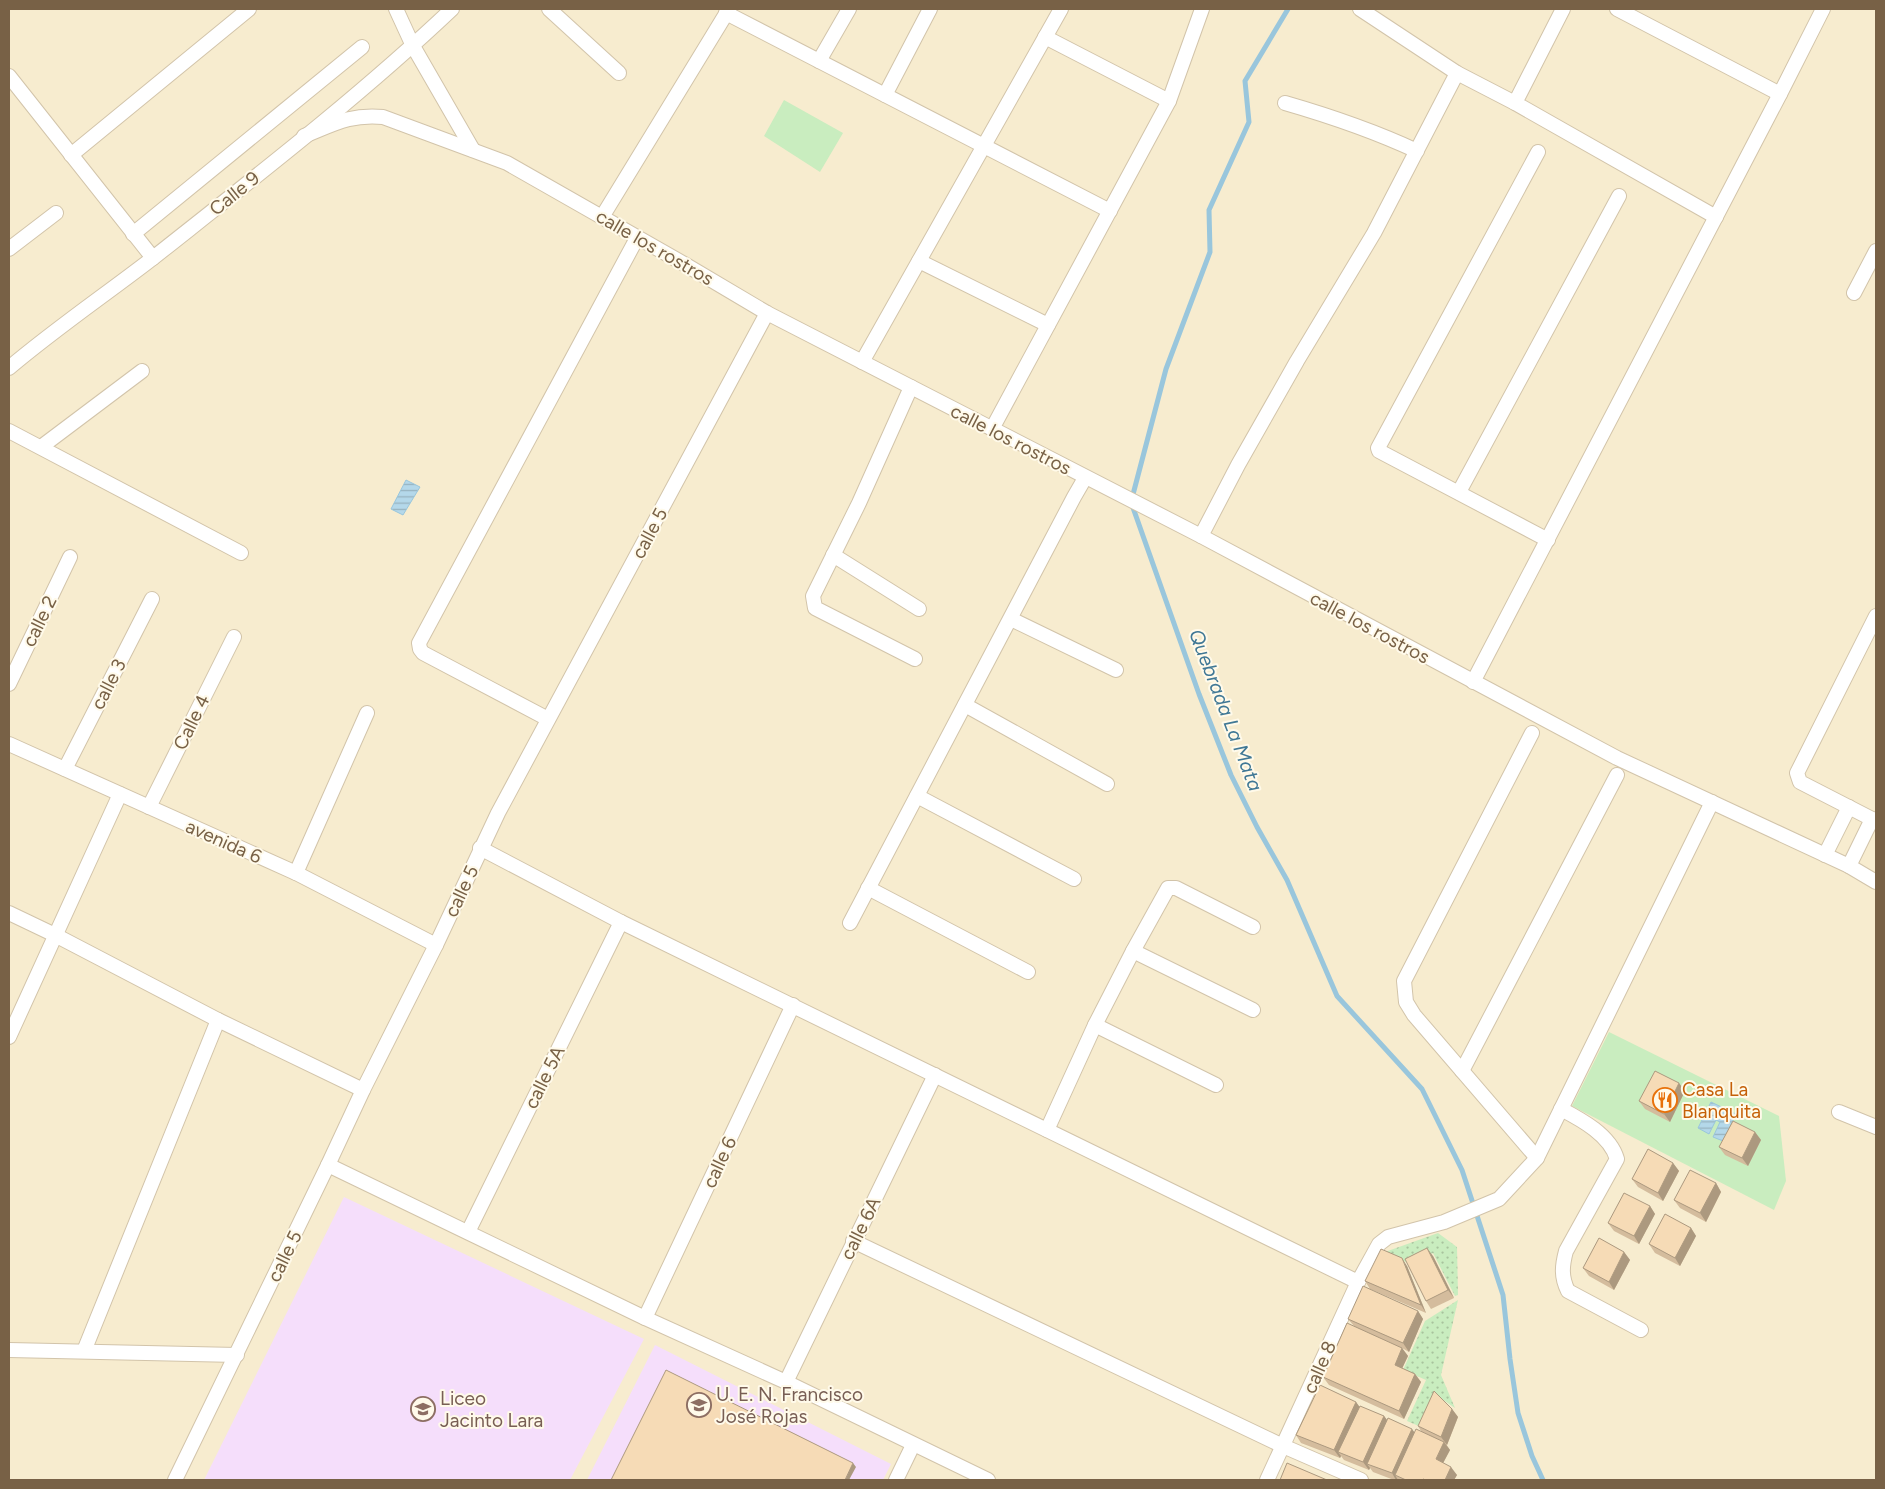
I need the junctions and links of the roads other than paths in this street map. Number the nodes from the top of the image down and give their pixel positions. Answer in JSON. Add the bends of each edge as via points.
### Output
{"nodes":[{"id":1,"x":249,"y":9,"type":"edge"},
{"id":2,"x":396,"y":9,"type":"edge"},
{"id":3,"x":452,"y":9,"type":"edge"},
{"id":4,"x":548,"y":9,"type":"edge"},
{"id":5,"x":849,"y":9,"type":"edge"},
{"id":6,"x":930,"y":9,"type":"edge"},
{"id":7,"x":1060,"y":9,"type":"edge"},
{"id":8,"x":1202,"y":9,"type":"edge"},
{"id":9,"x":1360,"y":9,"type":"edge"},
{"id":10,"x":1563,"y":9,"type":"edge"},
{"id":11,"x":1617,"y":9,"type":"edge"},
{"id":12,"x":1823,"y":9,"type":"edge"},
{"id":13,"x":728,"y":11,"type":"edge"},
{"id":14,"x":1045,"y":37,"type":"junction"},
{"id":15,"x":413,"y":46,"type":"junction"},
{"id":16,"x":362,"y":47,"type":"dead end"},
{"id":17,"x":819,"y":61,"type":"junction"},
{"id":18,"x":619,"y":73,"type":"dead end"},
{"id":19,"x":1457,"y":73,"type":"junction"},
{"id":20,"x":9,"y":76,"type":"edge"},
{"id":21,"x":1780,"y":94,"type":"junction"},
{"id":22,"x":885,"y":96,"type":"junction"},
{"id":23,"x":1169,"y":101,"type":"junction"},
{"id":24,"x":1285,"y":103,"type":"dead end"},
{"id":25,"x":1515,"y":104,"type":"junction"},
{"id":26,"x":304,"y":136,"type":"junction"},
{"id":27,"x":984,"y":146,"type":"junction"},
{"id":28,"x":473,"y":150,"type":"junction"},
{"id":29,"x":1417,"y":151,"type":"junction"},
{"id":30,"x":1538,"y":152,"type":"dead end"},
{"id":31,"x":71,"y":155,"type":"junction"},
{"id":32,"x":1619,"y":196,"type":"dead end"},
{"id":33,"x":1110,"y":211,"type":"junction"},
{"id":34,"x":56,"y":213,"type":"dead end"},
{"id":35,"x":602,"y":217,"type":"junction"},
{"id":36,"x":1716,"y":218,"type":"junction"},
{"id":37,"x":133,"y":234,"type":"junction"},
{"id":38,"x":637,"y":238,"type":"junction"},
{"id":39,"x":9,"y":250,"type":"edge"},
{"id":40,"x":1876,"y":251,"type":"edge"},
{"id":41,"x":153,"y":258,"type":"junction"},
{"id":42,"x":919,"y":261,"type":"junction"},
{"id":43,"x":1854,"y":293,"type":"dead end"},
{"id":44,"x":767,"y":313,"type":"junction"},
{"id":45,"x":1048,"y":325,"type":"junction"},
{"id":46,"x":9,"y":349,"type":"edge"},
{"id":47,"x":862,"y":362,"type":"junction"},
{"id":48,"x":13,"y":364,"type":"edge"},
{"id":49,"x":142,"y":371,"type":"dead end"},
{"id":50,"x":911,"y":387,"type":"junction"},
{"id":51,"x":992,"y":429,"type":"junction"},
{"id":52,"x":9,"y":431,"type":"edge"},
{"id":53,"x":41,"y":447,"type":"junction"},
{"id":54,"x":1085,"y":478,"type":"junction"},
{"id":55,"x":1460,"y":492,"type":"junction"},
{"id":56,"x":1201,"y":536,"type":"junction"},
{"id":57,"x":1548,"y":540,"type":"junction"},
{"id":58,"x":241,"y":553,"type":"dead end"},
{"id":59,"x":833,"y":555,"type":"junction"},
{"id":60,"x":70,"y":557,"type":"dead end"},
{"id":61,"x":152,"y":599,"type":"dead end"},
{"id":62,"x":919,"y":609,"type":"dead end"},
{"id":63,"x":1876,"y":616,"type":"edge"},
{"id":64,"x":1011,"y":619,"type":"junction"},
{"id":65,"x":234,"y":637,"type":"dead end"},
{"id":66,"x":915,"y":659,"type":"dead end"},
{"id":67,"x":1116,"y":670,"type":"dead end"},
{"id":68,"x":1473,"y":682,"type":"junction"},
{"id":69,"x":9,"y":684,"type":"edge"},
{"id":70,"x":965,"y":705,"type":"junction"},
{"id":71,"x":367,"y":713,"type":"dead end"},
{"id":72,"x":548,"y":719,"type":"junction"},
{"id":73,"x":1532,"y":732,"type":"dead end"},
{"id":74,"x":9,"y":744,"type":"edge"},
{"id":75,"x":65,"y":769,"type":"junction"},
{"id":76,"x":1617,"y":775,"type":"dead end"},
{"id":77,"x":1107,"y":784,"type":"dead end"},
{"id":78,"x":120,"y":794,"type":"junction"},
{"id":79,"x":917,"y":796,"type":"junction"},
{"id":80,"x":1712,"y":802,"type":"junction"},
{"id":81,"x":149,"y":807,"type":"junction"},
{"id":82,"x":1849,"y":808,"type":"junction"},
{"id":83,"x":1874,"y":820,"type":"edge"},
{"id":84,"x":480,"y":848,"type":"junction"},
{"id":85,"x":1825,"y":855,"type":"junction"},
{"id":86,"x":1849,"y":866,"type":"junction"},
{"id":87,"x":296,"y":873,"type":"junction"},
{"id":88,"x":1074,"y":879,"type":"dead end"},
{"id":89,"x":1876,"y":882,"type":"edge"},
{"id":90,"x":868,"y":888,"type":"junction"},
{"id":91,"x":9,"y":913,"type":"edge"},
{"id":92,"x":621,"y":922,"type":"junction"},
{"id":93,"x":850,"y":923,"type":"dead end"},
{"id":94,"x":1253,"y":927,"type":"dead end"},
{"id":95,"x":55,"y":935,"type":"junction"},
{"id":96,"x":436,"y":945,"type":"junction"},
{"id":97,"x":1132,"y":951,"type":"junction"},
{"id":98,"x":1028,"y":972,"type":"dead end"},
{"id":99,"x":793,"y":1005,"type":"junction"},
{"id":100,"x":1253,"y":1010,"type":"dead end"},
{"id":101,"x":218,"y":1020,"type":"junction"},
{"id":102,"x":1095,"y":1024,"type":"junction"},
{"id":103,"x":9,"y":1037,"type":"edge"},
{"id":104,"x":1462,"y":1071,"type":"junction"},
{"id":105,"x":934,"y":1075,"type":"junction"},
{"id":106,"x":1216,"y":1085,"type":"dead end"},
{"id":107,"x":362,"y":1090,"type":"junction"},
{"id":108,"x":1561,"y":1109,"type":"junction"},
{"id":109,"x":1839,"y":1112,"type":"dead end"},
{"id":110,"x":1876,"y":1127,"type":"edge"},
{"id":111,"x":1047,"y":1130,"type":"junction"},
{"id":112,"x":1537,"y":1158,"type":"junction"},
{"id":113,"x":328,"y":1165,"type":"junction"},
{"id":114,"x":468,"y":1232,"type":"junction"},
{"id":115,"x":853,"y":1241,"type":"junction"},
{"id":116,"x":1358,"y":1282,"type":"junction"},
{"id":117,"x":645,"y":1318,"type":"junction"},
{"id":118,"x":1642,"y":1330,"type":"dead end"},
{"id":119,"x":9,"y":1350,"type":"edge"},
{"id":120,"x":84,"y":1351,"type":"junction"},
{"id":121,"x":237,"y":1354,"type":"junction"},
{"id":122,"x":786,"y":1382,"type":"junction"},
{"id":123,"x":913,"y":1445,"type":"junction"},
{"id":124,"x":1283,"y":1446,"type":"junction"},
{"id":125,"x":175,"y":1480,"type":"edge"},
{"id":126,"x":896,"y":1480,"type":"edge"},
{"id":127,"x":988,"y":1480,"type":"edge"},
{"id":128,"x":1267,"y":1480,"type":"edge"},
{"id":129,"x":1361,"y":1480,"type":"edge"}],
"edges":[{"from":1,"to":31,"type":"street"},
{"from":2,"to":15,"type":"street"},
{"from":3,"to":15,"type":"street","name":"Calle 9"},
{"from":4,"to":18,"type":"street"},
{"from":5,"to":17,"type":"street"},
{"from":6,"to":22,"type":"street"},
{"from":7,"to":14,"type":"street"},
{"from":8,"to":23,"type":"street"},
{"from":9,"to":19,"type":"street"},
{"from":10,"to":25,"type":"street"},
{"from":11,"to":21,"type":"street"},
{"from":12,"to":21,"type":"street"},
{"from":13,"to":17,"type":"street"},
{"from":13,"to":35,"type":"street"},
{"from":14,"to":23,"type":"street"},
{"from":14,"to":27,"type":"street"},
{"from":15,"to":26,"type":"street","name":"Calle 9"},
{"from":15,"to":28,"type":"street"},
{"from":16,"to":37,"type":"street"},
{"from":17,"to":22,"type":"street"},
{"from":19,"to":25,"type":"street"},
{"from":19,"to":29,"type":"street"},
{"from":20,"to":31,"type":"street"},
{"from":21,"to":36,"type":"street"},
{"from":22,"to":27,"type":"street"},
{"from":23,"to":33,"type":"street"},
{"from":24,"to":29,"type":"street","via":[[1346,121]]},
{"from":25,"to":36,"type":"street"},
{"from":26,"to":28,"type":"street","name":"calle los rostros","via":[[349,118],[383,117]]},
{"from":26,"to":41,"type":"street","name":"Calle 9"},
{"from":27,"to":33,"type":"street"},
{"from":27,"to":42,"type":"street"},
{"from":28,"to":35,"type":"street","name":"calle los rostros","via":[[507,164]]},
{"from":29,"to":56,"type":"street","via":[[1374,233],[1297,361]]},
{"from":30,"to":55,"type":"street","via":[[1378,448]]},
{"from":31,"to":37,"type":"street"},
{"from":32,"to":55,"type":"street"},
{"from":33,"to":45,"type":"street"},
{"from":34,"to":39,"type":"street"},
{"from":35,"to":38,"type":"street","name":"calle los rostros"},
{"from":36,"to":57,"type":"street"},
{"from":37,"to":41,"type":"street"},
{"from":38,"to":44,"type":"street","name":"calle los rostros"},
{"from":38,"to":72,"type":"street","via":[[420,644],[424,653]]},
{"from":40,"to":43,"type":"street"},
{"from":41,"to":48,"type":"street","name":"Calle 9"},
{"from":42,"to":45,"type":"street"},
{"from":42,"to":47,"type":"street"},
{"from":44,"to":47,"type":"street","name":"calle los rostros"},
{"from":44,"to":72,"type":"street","name":"calle 5"},
{"from":45,"to":51,"type":"street"},
{"from":46,"to":48,"type":"street"},
{"from":47,"to":50,"type":"street","name":"calle los rostros"},
{"from":49,"to":53,"type":"street"},
{"from":50,"to":51,"type":"street","name":"calle los rostros"},
{"from":50,"to":59,"type":"street"},
{"from":51,"to":54,"type":"street","name":"calle los rostros"},
{"from":52,"to":53,"type":"street"},
{"from":53,"to":58,"type":"street"},
{"from":54,"to":56,"type":"street","name":"calle los rostros"},
{"from":54,"to":64,"type":"street"},
{"from":55,"to":57,"type":"street"},
{"from":56,"to":68,"type":"street","name":"calle los rostros"},
{"from":57,"to":68,"type":"street"},
{"from":59,"to":62,"type":"street"},
{"from":59,"to":66,"type":"street","via":[[813,596],[814,608]]},
{"from":60,"to":69,"type":"street","name":"calle 2"},
{"from":61,"to":75,"type":"street","name":"calle 3"},
{"from":63,"to":82,"type":"street","via":[[1797,773],[1800,782]]},
{"from":64,"to":67,"type":"street"},
{"from":64,"to":70,"type":"street"},
{"from":65,"to":81,"type":"street","name":"Calle 4"},
{"from":68,"to":80,"type":"street","name":"calle los rostros","via":[[1617,758]]},
{"from":70,"to":77,"type":"street"},
{"from":70,"to":79,"type":"street"},
{"from":71,"to":87,"type":"street"},
{"from":72,"to":84,"type":"street","name":"calle 5"},
{"from":73,"to":104,"type":"street","via":[[1404,981],[1406,1002],[1414,1015]]},
{"from":74,"to":75,"type":"street","name":"avenida 6"},
{"from":75,"to":78,"type":"street","name":"avenida 6"},
{"from":76,"to":104,"type":"street"},
{"from":78,"to":81,"type":"street","name":"avenida 6"},
{"from":78,"to":95,"type":"street"},
{"from":79,"to":88,"type":"street"},
{"from":79,"to":90,"type":"street"},
{"from":80,"to":85,"type":"street","name":"calle los rostros"},
{"from":80,"to":108,"type":"street"},
{"from":81,"to":87,"type":"street","name":"avenida 6"},
{"from":82,"to":83,"type":"street"},
{"from":82,"to":85,"type":"street"},
{"from":83,"to":86,"type":"street"},
{"from":84,"to":92,"type":"street"},
{"from":84,"to":96,"type":"street","name":"calle 5"},
{"from":85,"to":86,"type":"street","name":"calle los rostros"},
{"from":86,"to":89,"type":"street","name":"calle los rostros"},
{"from":87,"to":96,"type":"street","name":"avenida 6"},
{"from":90,"to":93,"type":"street"},
{"from":90,"to":98,"type":"street"},
{"from":91,"to":95,"type":"street"},
{"from":92,"to":99,"type":"street"},
{"from":92,"to":114,"type":"street","name":"calle 5A"},
{"from":94,"to":97,"type":"street","via":[[1176,888],[1168,888]]},
{"from":95,"to":101,"type":"street"},
{"from":95,"to":103,"type":"street"},
{"from":96,"to":107,"type":"street","name":"calle 5"},
{"from":97,"to":100,"type":"street"},
{"from":97,"to":102,"type":"street"},
{"from":99,"to":105,"type":"street"},
{"from":99,"to":117,"type":"street","name":"calle 6"},
{"from":101,"to":107,"type":"street"},
{"from":101,"to":120,"type":"street"},
{"from":102,"to":106,"type":"street"},
{"from":102,"to":111,"type":"street"},
{"from":104,"to":112,"type":"street"},
{"from":105,"to":111,"type":"street"},
{"from":105,"to":115,"type":"street","name":"calle 6A"},
{"from":107,"to":113,"type":"street","name":"calle 5"},
{"from":108,"to":112,"type":"street"},
{"from":108,"to":118,"type":"street","via":[[1600,1134],[1614,1150],[1617,1159],[1566,1251],[1562,1268],[1564,1283],[1568,1291]]},
{"from":109,"to":110,"type":"street"},
{"from":111,"to":116,"type":"street"},
{"from":112,"to":116,"type":"street","name":"calle 8","via":[[1499,1199],[1444,1222],[1388,1237],[1379,1244]]},
{"from":113,"to":114,"type":"street"},
{"from":113,"to":121,"type":"street","name":"calle 5"},
{"from":114,"to":117,"type":"street"},
{"from":115,"to":122,"type":"street","name":"calle 6A"},
{"from":115,"to":124,"type":"street"},
{"from":116,"to":124,"type":"street","name":"calle 8"},
{"from":117,"to":122,"type":"street"},
{"from":119,"to":120,"type":"street"},
{"from":120,"to":121,"type":"street"},
{"from":121,"to":125,"type":"street","name":"calle 5"},
{"from":122,"to":123,"type":"street"},
{"from":123,"to":126,"type":"street"},
{"from":123,"to":127,"type":"street"},
{"from":124,"to":128,"type":"street","name":"calle 8"},
{"from":124,"to":129,"type":"street"}]}
